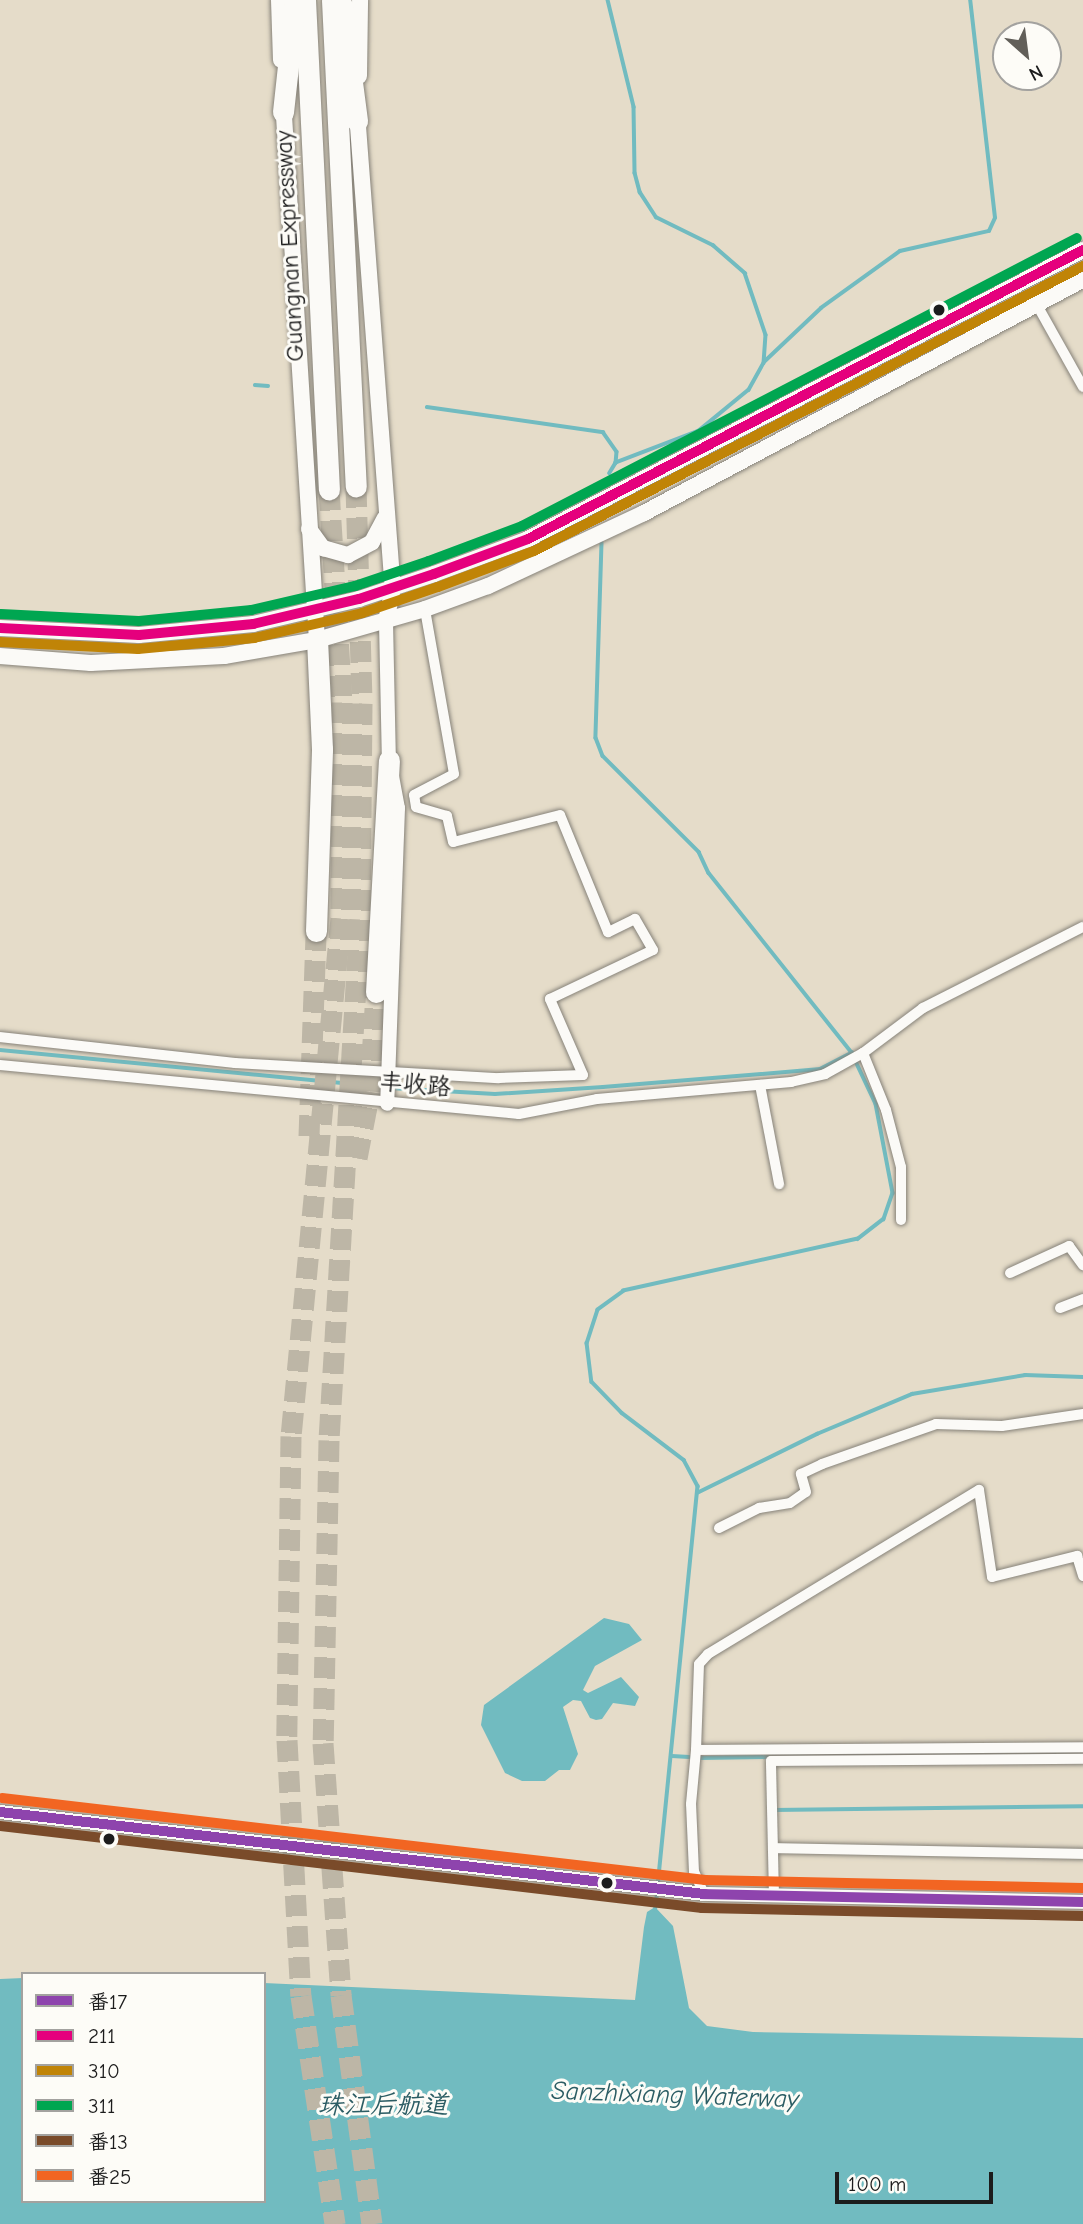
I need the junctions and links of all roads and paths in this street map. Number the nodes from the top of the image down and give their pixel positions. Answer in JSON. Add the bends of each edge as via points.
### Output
{"nodes":[{"id":1,"x":279,"y":0,"type":"edge"},
{"id":2,"x":296,"y":0,"type":"edge"},
{"id":3,"x":305,"y":0,"type":"edge"},
{"id":4,"x":332,"y":0,"type":"edge"},
{"id":5,"x":341,"y":0,"type":"edge"},
{"id":6,"x":360,"y":0,"type":"edge"},
{"id":7,"x":283,"y":112,"type":"junction"},
{"id":8,"x":357,"y":121,"type":"junction"},
{"id":9,"x":1083,"y":250,"type":"edge"},
{"id":10,"x":1083,"y":280,"type":"edge"},
{"id":11,"x":1037,"y":305,"type":"junction"},
{"id":12,"x":1083,"y":387,"type":"edge"},
{"id":13,"x":356,"y":486,"type":"tunnel mouth"},
{"id":14,"x":329,"y":489,"type":"tunnel mouth"},
{"id":15,"x":386,"y":511,"type":"junction"},
{"id":16,"x":307,"y":526,"type":"junction"},
{"id":17,"x":393,"y":588,"type":"junction"},
{"id":18,"x":425,"y":609,"type":"junction"},
{"id":19,"x":313,"y":611,"type":"junction"},
{"id":20,"x":386,"y":622,"type":"junction"},
{"id":21,"x":0,"y":628,"type":"edge"},
{"id":22,"x":317,"y":640,"type":"junction"},
{"id":23,"x":0,"y":656,"type":"edge"},
{"id":24,"x":389,"y":760,"type":"junction"},
{"id":25,"x":1083,"y":927,"type":"edge"},
{"id":26,"x":316,"y":931,"type":"tunnel mouth"},
{"id":27,"x":376,"y":992,"type":"tunnel mouth"},
{"id":28,"x":0,"y":1037,"type":"edge"},
{"id":29,"x":863,"y":1053,"type":"junction"},
{"id":30,"x":0,"y":1065,"type":"edge"},
{"id":31,"x":760,"y":1085,"type":"junction"},
{"id":32,"x":387,"y":1104,"type":"junction"},
{"id":33,"x":779,"y":1184,"type":"dead end"},
{"id":34,"x":901,"y":1220,"type":"dead end"},
{"id":35,"x":1083,"y":1265,"type":"edge"},
{"id":36,"x":1010,"y":1273,"type":"dead end"},
{"id":37,"x":1083,"y":1299,"type":"edge"},
{"id":38,"x":1060,"y":1308,"type":"dead end"},
{"id":39,"x":1083,"y":1414,"type":"edge"},
{"id":40,"x":719,"y":1528,"type":"dead end"},
{"id":41,"x":1083,"y":1576,"type":"edge"},
{"id":42,"x":1083,"y":1748,"type":"edge"},
{"id":43,"x":696,"y":1750,"type":"junction"},
{"id":44,"x":1083,"y":1759,"type":"edge"},
{"id":45,"x":0,"y":1812,"type":"edge"},
{"id":46,"x":773,"y":1848,"type":"junction"},
{"id":47,"x":1083,"y":1854,"type":"edge"},
{"id":48,"x":704,"y":1894,"type":"junction"},
{"id":49,"x":774,"y":1896,"type":"junction"},
{"id":50,"x":1083,"y":1902,"type":"edge"}],
"edges":[{"from":1,"to":7,"type":"main road"},
{"from":2,"to":7,"type":"highway"},
{"from":3,"to":14,"type":"highway","name":"Guangnan Expressway"},
{"from":4,"to":13,"type":"highway"},
{"from":5,"to":8,"type":"highway"},
{"from":6,"to":8,"type":"main road"},
{"from":7,"to":16,"type":"main road"},
{"from":8,"to":15,"type":"main road"},
{"from":9,"to":17,"type":"main road","via":[[528,539]]},
{"from":10,"to":11,"type":"main road"},
{"from":11,"to":12,"type":"street"},
{"from":11,"to":18,"type":"main road","via":[[603,534]]},
{"from":15,"to":16,"type":"main road","via":[[372,542],[348,555],[323,548]]},
{"from":15,"to":17,"type":"main road"},
{"from":16,"to":19,"type":"main road"},
{"from":17,"to":19,"type":"main road"},
{"from":17,"to":20,"type":"main road"},
{"from":18,"to":20,"type":"main road"},
{"from":18,"to":28,"type":"street","via":[[454,775],[414,796],[416,807],[447,816],[453,842],[560,815],[608,932],[635,919],[653,950],[550,999],[583,1075],[499,1078],[235,1063]]},
{"from":19,"to":21,"type":"main road","via":[[253,624],[139,635]]},
{"from":19,"to":22,"type":"main road"},
{"from":20,"to":22,"type":"main road"},
{"from":20,"to":24,"type":"street"},
{"from":22,"to":23,"type":"main road","via":[[224,656],[151,662]]},
{"from":22,"to":26,"type":"highway","via":[[322,749]]},
{"from":24,"to":27,"type":"highway"},
{"from":24,"to":32,"type":"street","via":[[398,808]]},
{"from":25,"to":29,"type":"street","name":"丰收路","via":[[923,1008]]},
{"from":29,"to":31,"type":"street","name":"丰收路","via":[[825,1074]]},
{"from":29,"to":34,"type":"street","via":[[886,1110],[901,1167]]},
{"from":30,"to":32,"type":"street","name":"丰收路"},
{"from":31,"to":32,"type":"street","name":"丰收路","via":[[597,1099],[519,1114]]},
{"from":31,"to":33,"type":"street"},
{"from":35,"to":36,"type":"street","via":[[1069,1246]]},
{"from":37,"to":38,"type":"street"},
{"from":39,"to":40,"type":"street","via":[[1002,1426],[936,1424],[801,1474],[806,1492],[790,1503],[759,1508]]},
{"from":41,"to":43,"type":"street","via":[[1077,1556],[992,1577],[979,1490],[708,1654],[699,1664]]},
{"from":42,"to":43,"type":"street"},
{"from":43,"to":48,"type":"street","via":[[691,1804],[694,1872]]},
{"from":44,"to":46,"type":"street","via":[[771,1761]]},
{"from":45,"to":48,"type":"street"},
{"from":46,"to":47,"type":"street"},
{"from":46,"to":49,"type":"street"},
{"from":48,"to":49,"type":"street"},
{"from":49,"to":50,"type":"street"}]}
